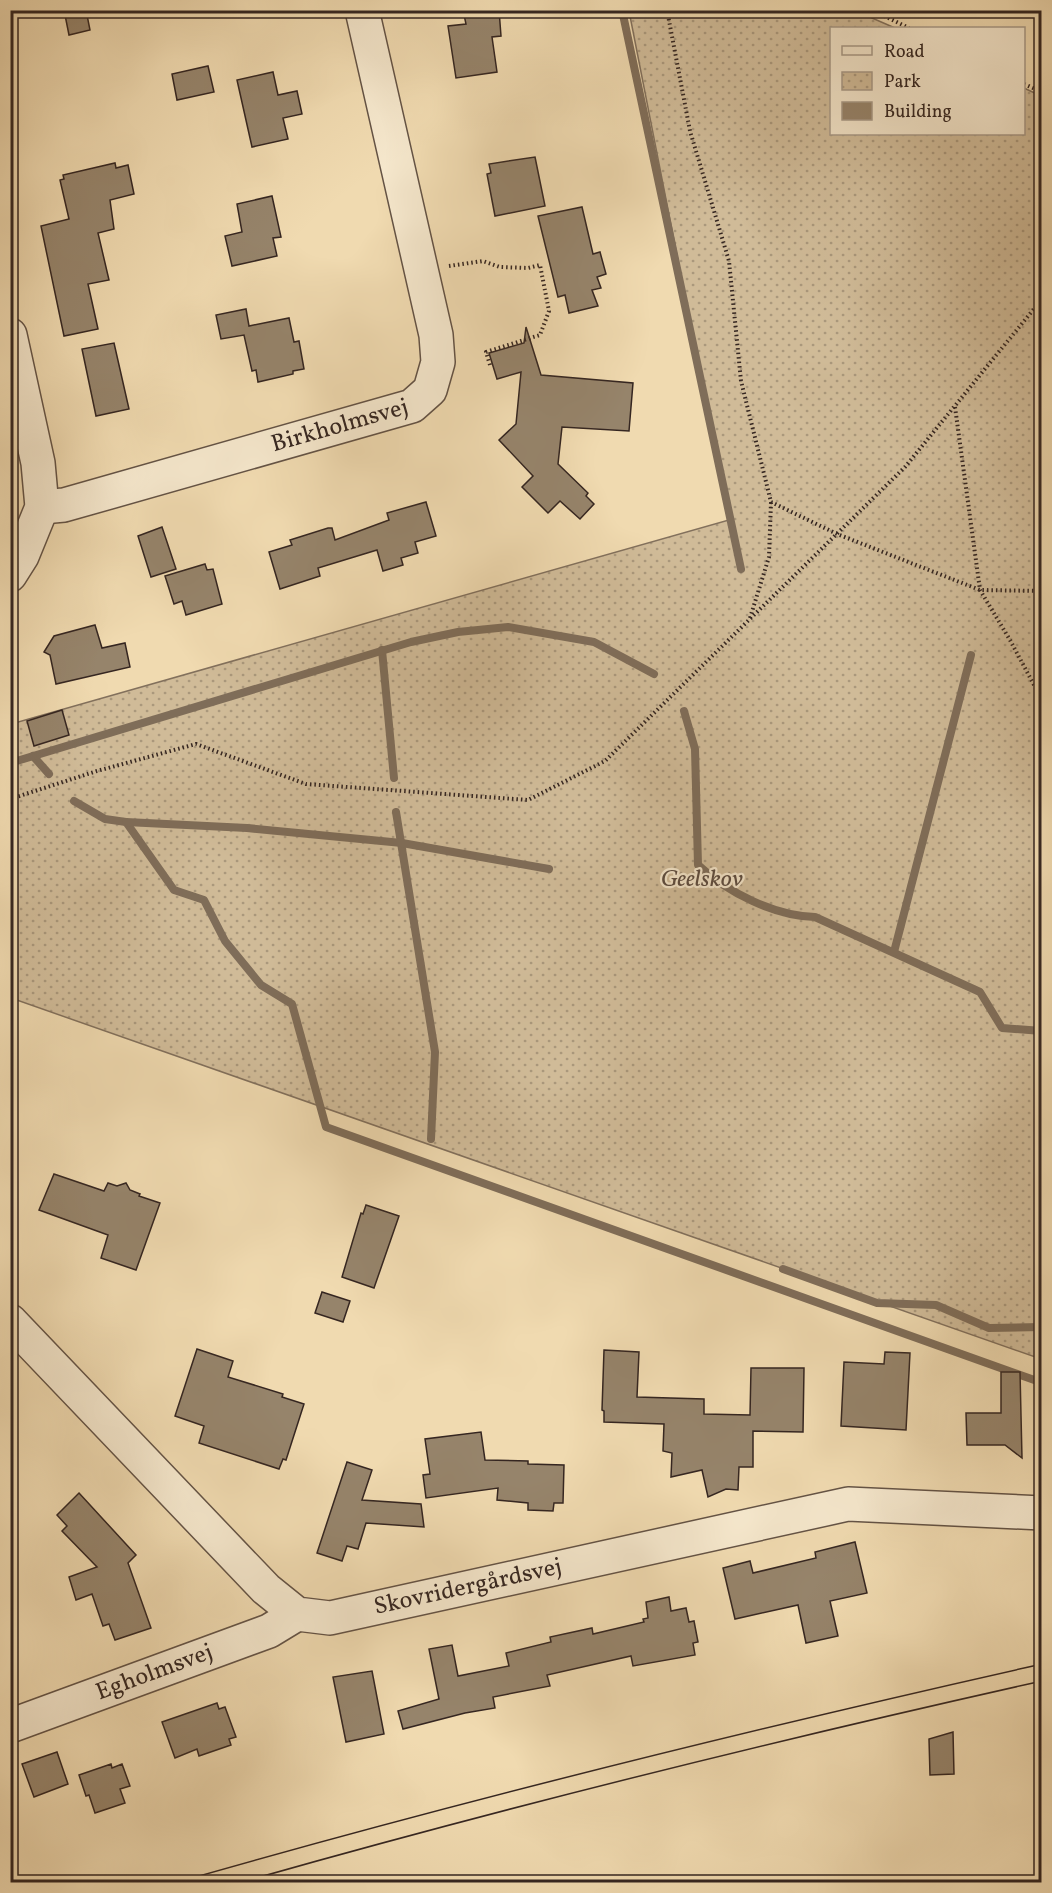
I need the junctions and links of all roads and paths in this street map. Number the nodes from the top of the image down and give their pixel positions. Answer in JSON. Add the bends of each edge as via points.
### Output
{"nodes":[{"id":1,"x":362,"y":10,"type":"edge"},
{"id":2,"x":667,"y":10,"type":"edge"},
{"id":3,"x":872,"y":10,"type":"edge"},
{"id":4,"x":907,"y":27,"type":"edge"},
{"id":5,"x":1025,"y":85,"type":"edge"},
{"id":6,"x":1041,"y":92,"type":"edge"},
{"id":7,"x":421,"y":270,"type":"junction"},
{"id":8,"x":1041,"y":299,"type":"edge"},
{"id":9,"x":10,"y":335,"type":"edge"},
{"id":10,"x":490,"y":365,"type":"dead end"},
{"id":11,"x":955,"y":407,"type":"junction"},
{"id":12,"x":771,"y":502,"type":"junction"},
{"id":13,"x":42,"y":507,"type":"junction"},
{"id":14,"x":837,"y":534,"type":"junction"},
{"id":15,"x":10,"y":575,"type":"edge"},
{"id":16,"x":980,"y":590,"type":"junction"},
{"id":17,"x":1041,"y":591,"type":"edge"},
{"id":18,"x":750,"y":619,"type":"junction"},
{"id":19,"x":1041,"y":700,"type":"edge"},
{"id":20,"x":10,"y":799,"type":"edge"},
{"id":21,"x":10,"y":1322,"type":"edge"},
{"id":22,"x":1041,"y":1513,"type":"edge"},
{"id":23,"x":297,"y":1614,"type":"junction"},
{"id":24,"x":10,"y":1726,"type":"edge"}],
"edges":[{"from":1,"to":7,"type":"street","name":"Birkholmsvej"},
{"from":2,"to":12,"type":"path","via":[[690,131],[729,261],[741,381]]},
{"from":3,"to":4,"type":"path"},
{"from":5,"to":6,"type":"path"},
{"from":7,"to":10,"type":"path","via":[[483,261],[500,267],[540,265],[549,311],[540,335],[486,352]]},
{"from":7,"to":13,"type":"street","name":"Birkholmsvej","via":[[438,362],[430,390],[412,406],[64,505]]},
{"from":8,"to":11,"type":"path"},
{"from":9,"to":13,"type":"street","via":[[38,463]]},
{"from":11,"to":14,"type":"path","via":[[905,467]]},
{"from":11,"to":16,"type":"path"},
{"from":12,"to":14,"type":"path"},
{"from":12,"to":18,"type":"path","via":[[769,557]]},
{"from":13,"to":15,"type":"street"},
{"from":14,"to":16,"type":"path"},
{"from":14,"to":18,"type":"path"},
{"from":16,"to":17,"type":"path"},
{"from":16,"to":19,"type":"path"},
{"from":18,"to":20,"type":"path","via":[[605,761],[528,800],[306,784],[196,744]]},
{"from":21,"to":23,"type":"street","via":[[266,1589]]},
{"from":22,"to":23,"type":"street","name":"Skovridergårdsvej","via":[[849,1504],[330,1618]]},
{"from":23,"to":24,"type":"street","name":"Egholmsvej","via":[[269,1631]]}]}
